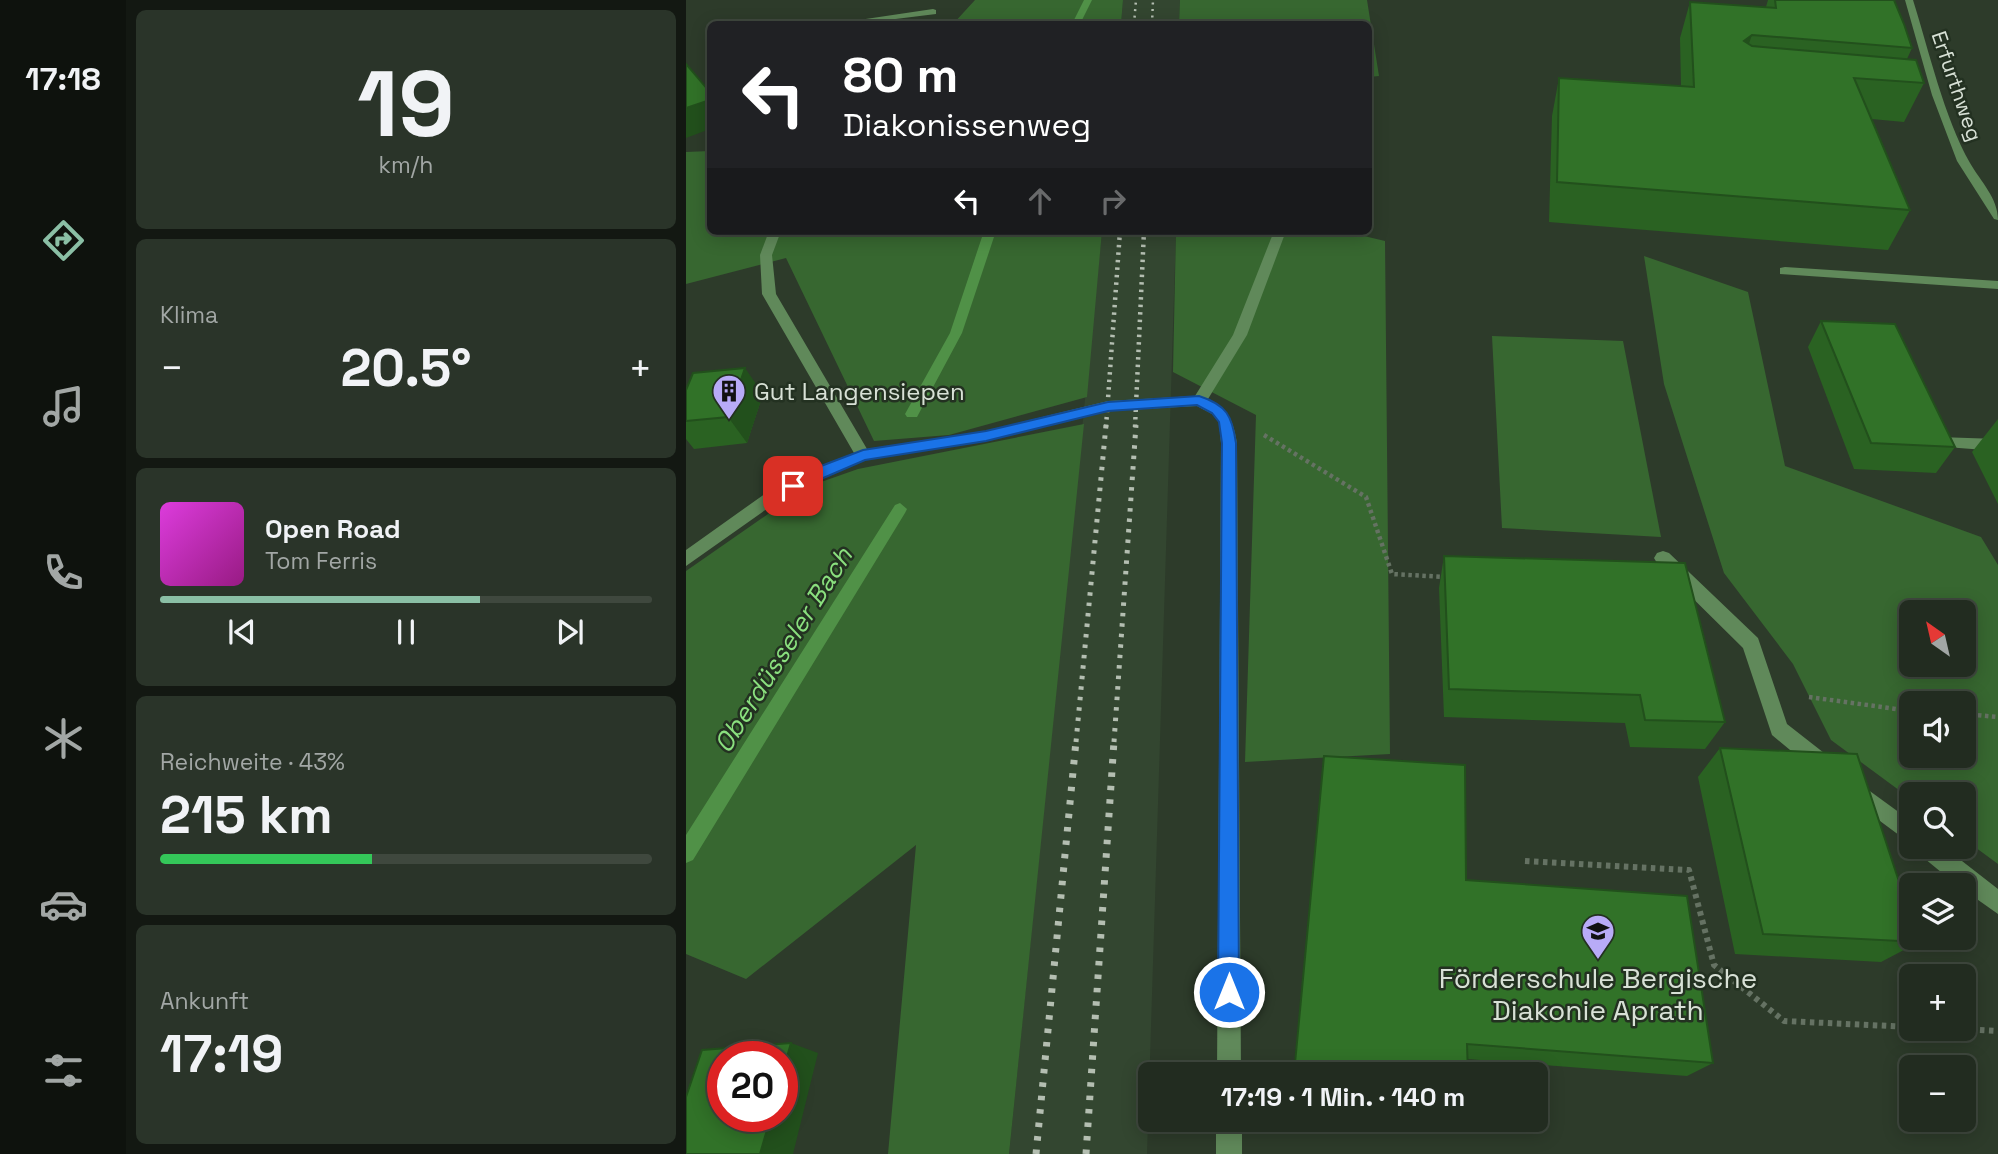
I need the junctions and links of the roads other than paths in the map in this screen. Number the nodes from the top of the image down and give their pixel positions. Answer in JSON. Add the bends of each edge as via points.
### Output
{"nodes":[{"id":1,"x":1909,"y":0,"type":"edge"},
{"id":2,"x":857,"y":21,"type":"edge"},
{"id":3,"x":925,"y":21,"type":"edge"},
{"id":4,"x":1923,"y":93,"type":"edge"},
{"id":5,"x":1937,"y":95,"type":"junction"},
{"id":6,"x":1998,"y":216,"type":"edge"},
{"id":7,"x":774,"y":235,"type":"edge"},
{"id":8,"x":1278,"y":235,"type":"edge"},
{"id":9,"x":1785,"y":271,"type":"dead end"},
{"id":10,"x":1998,"y":285,"type":"edge"},
{"id":11,"x":1199,"y":401,"type":"junction"},
{"id":12,"x":1938,"y":442,"type":"edge"},
{"id":13,"x":1998,"y":445,"type":"edge"},
{"id":14,"x":863,"y":455,"type":"junction"},
{"id":15,"x":1663,"y":558,"type":"dead end"},
{"id":16,"x":686,"y":559,"type":"edge"},
{"id":17,"x":1899,"y":824,"type":"edge"},
{"id":18,"x":1942,"y":859,"type":"edge"},
{"id":19,"x":1998,"y":903,"type":"edge"},
{"id":20,"x":1229,"y":1062,"type":"edge"},
{"id":21,"x":1229,"y":1132,"type":"edge"},
{"id":22,"x":1228,"y":1154,"type":"edge"}],
"edges":[{"from":1,"to":5,"type":"street","name":"Erfurthweg"},
{"from":2,"to":3,"type":"street","via":[[936,9]]},
{"from":4,"to":5,"type":"street"},
{"from":5,"to":6,"type":"street","name":"Erfurthweg","via":[[1963,161]]},
{"from":7,"to":14,"type":"street","via":[[766,255],[769,294]]},
{"from":8,"to":11,"type":"street","via":[[1240,335]]},
{"from":9,"to":10,"type":"street"},
{"from":11,"to":14,"type":"street","via":[[1108,407],[986,436]]},
{"from":11,"to":20,"type":"street","via":[[1226,421],[1229,443]]},
{"from":12,"to":13,"type":"street"},
{"from":14,"to":16,"type":"street","via":[[772,497]]},
{"from":15,"to":17,"type":"street","via":[[1751,644],[1779,729]]},
{"from":18,"to":19,"type":"street"},
{"from":21,"to":22,"type":"street"}]}
